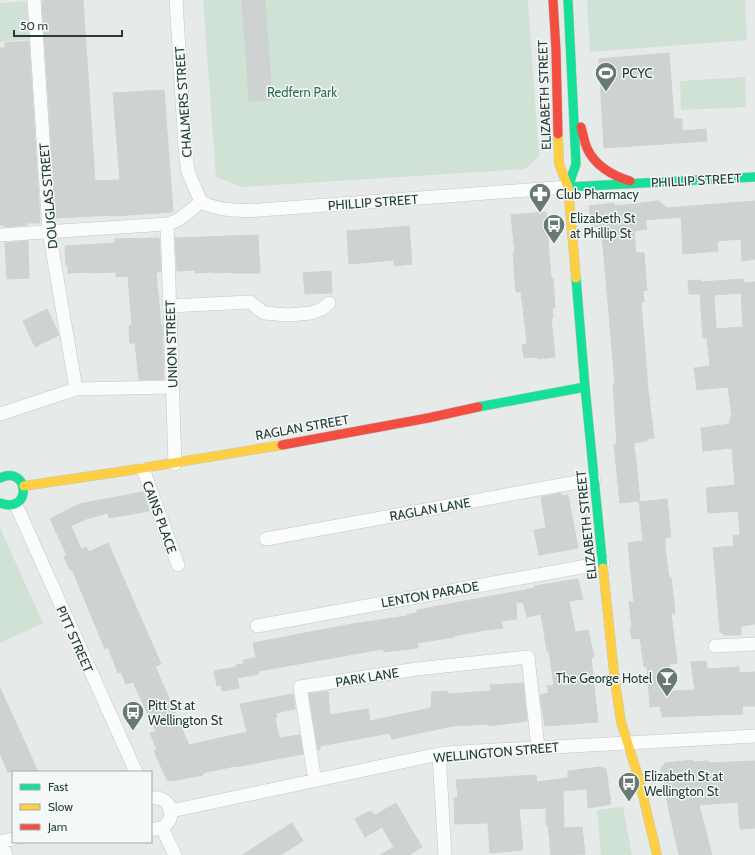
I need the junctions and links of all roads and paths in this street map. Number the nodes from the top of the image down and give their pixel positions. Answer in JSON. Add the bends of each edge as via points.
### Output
{"nodes":[{"id":1,"x":34,"y":0,"type":"edge"},
{"id":2,"x":176,"y":0,"type":"edge"},
{"id":3,"x":552,"y":0,"type":"edge"},
{"id":4,"x":568,"y":0,"type":"edge"},
{"id":5,"x":573,"y":105,"type":"junction"},
{"id":6,"x":755,"y":177,"type":"edge"},
{"id":7,"x":639,"y":183,"type":"junction"},
{"id":8,"x":568,"y":187,"type":"junction"},
{"id":9,"x":201,"y":202,"type":"junction"},
{"id":10,"x":167,"y":224,"type":"junction"},
{"id":11,"x":49,"y":231,"type":"junction"},
{"id":12,"x":0,"y":235,"type":"edge"},
{"id":13,"x":329,"y":303,"type":"dead end"},
{"id":14,"x":169,"y":306,"type":"junction"},
{"id":15,"x":172,"y":387,"type":"junction"},
{"id":16,"x":585,"y":387,"type":"junction"},
{"id":17,"x":76,"y":389,"type":"junction"},
{"id":18,"x":0,"y":414,"type":"edge"},
{"id":19,"x":175,"y":464,"type":"junction"},
{"id":20,"x":143,"y":469,"type":"junction"},
{"id":21,"x":1,"y":476,"type":"edge"},
{"id":22,"x":594,"y":479,"type":"junction"},
{"id":23,"x":24,"y":486,"type":"junction"},
{"id":24,"x":0,"y":503,"type":"edge"},
{"id":25,"x":16,"y":505,"type":"junction"},
{"id":26,"x":266,"y":539,"type":"dead end"},
{"id":27,"x":603,"y":562,"type":"junction"},
{"id":28,"x":178,"y":565,"type":"dead end"},
{"id":29,"x":257,"y":626,"type":"dead end"},
{"id":30,"x":755,"y":644,"type":"edge"},
{"id":31,"x":715,"y":646,"type":"dead end"},
{"id":32,"x":755,"y":736,"type":"edge"},
{"id":33,"x":628,"y":743,"type":"junction"},
{"id":34,"x":538,"y":748,"type":"junction"},
{"id":35,"x":439,"y":754,"type":"junction"},
{"id":36,"x":136,"y":771,"type":"edge"},
{"id":37,"x":315,"y":781,"type":"junction"},
{"id":38,"x":152,"y":798,"type":"edge"},
{"id":39,"x":171,"y":811,"type":"junction"},
{"id":40,"x":156,"y":828,"type":"edge"},
{"id":41,"x":12,"y":839,"type":"edge"},
{"id":42,"x":0,"y":842,"type":"edge"},
{"id":43,"x":6,"y":855,"type":"edge"},
{"id":44,"x":175,"y":855,"type":"edge"},
{"id":45,"x":445,"y":855,"type":"edge"},
{"id":46,"x":657,"y":855,"type":"edge"}],
"edges":[{"from":1,"to":11,"type":"street","name":"DOUGLAS STREET"},
{"from":2,"to":9,"type":"street","name":"CHALMERS STREET","via":[[188,172]]},
{"from":3,"to":8,"type":"main road","name":"ELIZABETH STREET","via":[[559,164]]},
{"from":4,"to":5,"type":"main road","name":"ELIZABETH STREET"},
{"from":5,"to":7,"type":"main road","via":[[586,148],[593,158],[611,174]]},
{"from":5,"to":8,"type":"main road","name":"ELIZABETH STREET","via":[[576,164]]},
{"from":6,"to":7,"type":"main road","name":"PHILLIP STREET"},
{"from":7,"to":8,"type":"main road","name":"PHILLIP STREET"},
{"from":8,"to":9,"type":"street","name":"PHILLIP STREET","via":[[260,210],[224,210]]},
{"from":8,"to":16,"type":"main road","name":"ELIZABETH STREET"},
{"from":9,"to":10,"type":"street","via":[[178,220]]},
{"from":10,"to":11,"type":"street"},
{"from":10,"to":14,"type":"street","name":"UNION STREET"},
{"from":11,"to":12,"type":"street"},
{"from":11,"to":17,"type":"street","name":"DOUGLAS STREET"},
{"from":13,"to":14,"type":"street","via":[[311,313],[288,315],[264,313],[250,302]]},
{"from":14,"to":15,"type":"street","name":"UNION STREET"},
{"from":15,"to":17,"type":"street"},
{"from":15,"to":19,"type":"street","name":"UNION STREET"},
{"from":16,"to":19,"type":"main road","name":"RAGLAN STREET"},
{"from":16,"to":22,"type":"main road","name":"ELIZABETH STREET"},
{"from":17,"to":18,"type":"street"},
{"from":19,"to":20,"type":"main road","name":"RAGLAN STREET"},
{"from":20,"to":23,"type":"main road","name":"RAGLAN STREET"},
{"from":20,"to":28,"type":"street","name":"CAINS PLACE"},
{"from":21,"to":23,"type":"main road","via":[[18,478]]},
{"from":22,"to":26,"type":"street","name":"RAGLAN LANE"},
{"from":22,"to":27,"type":"main road","name":"ELIZABETH STREET"},
{"from":23,"to":25,"type":"main road","via":[[24,495]]},
{"from":24,"to":25,"type":"main road","via":[[6,506]]},
{"from":25,"to":36,"type":"street","name":"PITT STREET"},
{"from":27,"to":29,"type":"street","name":"LENTON PARADE"},
{"from":27,"to":33,"type":"main road","name":"ELIZABETH STREET","via":[[620,715]]},
{"from":30,"to":31,"type":"street"},
{"from":32,"to":33,"type":"street","name":"WELLINGTON STREET"},
{"from":33,"to":34,"type":"street","name":"WELLINGTON STREET"},
{"from":33,"to":46,"type":"main road","name":"ELIZABETH STREET"},
{"from":34,"to":35,"type":"street","name":"WELLINGTON STREET"},
{"from":34,"to":37,"type":"street","name":"PARK LANE","via":[[528,657],[417,669],[300,687]]},
{"from":35,"to":37,"type":"street","name":"WELLINGTON STREET"},
{"from":35,"to":45,"type":"street"},
{"from":37,"to":39,"type":"street","name":"WELLINGTON STREET"},
{"from":38,"to":39,"type":"street","via":[[162,799]]},
{"from":39,"to":40,"type":"street","via":[[169,821]]},
{"from":40,"to":44,"type":"street"},
{"from":41,"to":42,"type":"street"},
{"from":42,"to":43,"type":"street"}]}
